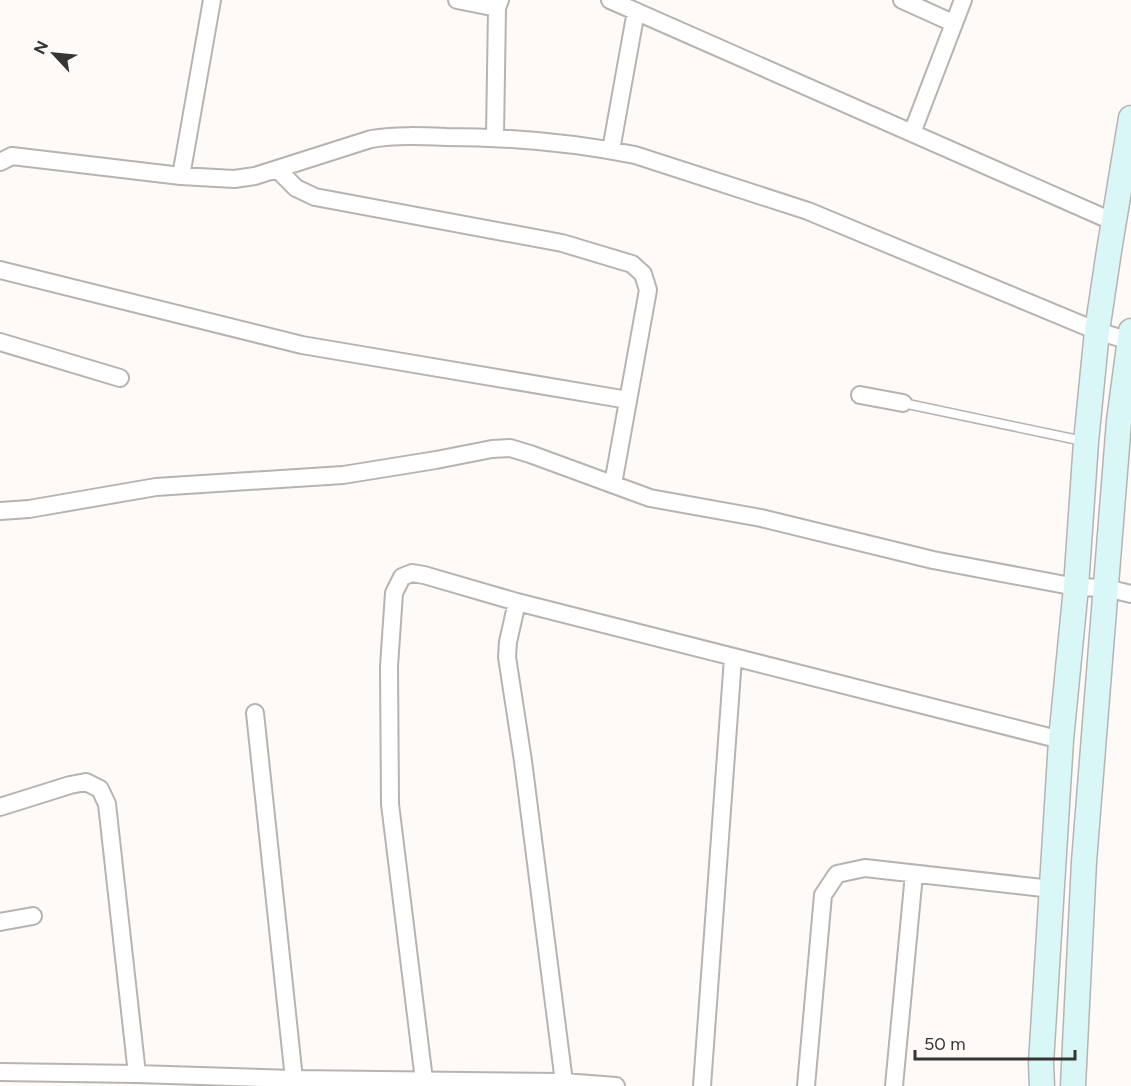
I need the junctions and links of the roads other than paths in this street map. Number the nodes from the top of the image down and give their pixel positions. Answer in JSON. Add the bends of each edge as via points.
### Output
{"nodes":[{"id":1,"x":212,"y":0,"type":"edge"},
{"id":2,"x":457,"y":0,"type":"edge"},
{"id":3,"x":902,"y":0,"type":"edge"},
{"id":4,"x":963,"y":0,"type":"edge"},
{"id":5,"x":614,"y":1,"type":"edge"},
{"id":6,"x":498,"y":4,"type":"edge"},
{"id":7,"x":636,"y":11,"type":"junction"},
{"id":8,"x":953,"y":23,"type":"junction"},
{"id":9,"x":1131,"y":118,"type":"edge"},
{"id":10,"x":912,"y":133,"type":"junction"},
{"id":11,"x":495,"y":137,"type":"junction"},
{"id":12,"x":611,"y":150,"type":"junction"},
{"id":13,"x":0,"y":162,"type":"edge"},
{"id":14,"x":277,"y":169,"type":"junction"},
{"id":15,"x":181,"y":176,"type":"junction"},
{"id":16,"x":1113,"y":222,"type":"junction"},
{"id":17,"x":0,"y":270,"type":"edge"},
{"id":18,"x":1097,"y":331,"type":"junction"},
{"id":19,"x":1130,"y":336,"type":"edge"},
{"id":20,"x":0,"y":342,"type":"edge"},
{"id":21,"x":120,"y":378,"type":"dead end"},
{"id":22,"x":860,"y":395,"type":"dead end"},
{"id":23,"x":628,"y":400,"type":"junction"},
{"id":24,"x":903,"y":403,"type":"joint"},
{"id":25,"x":1086,"y":442,"type":"junction"},
{"id":26,"x":613,"y":484,"type":"junction"},
{"id":27,"x":0,"y":511,"type":"edge"},
{"id":28,"x":1076,"y":587,"type":"junction"},
{"id":29,"x":1106,"y":588,"type":"junction"},
{"id":30,"x":1131,"y":594,"type":"edge"},
{"id":31,"x":517,"y":602,"type":"junction"},
{"id":32,"x":733,"y":658,"type":"junction"},
{"id":33,"x":255,"y":713,"type":"dead end"},
{"id":34,"x":1062,"y":740,"type":"junction"},
{"id":35,"x":0,"y":807,"type":"edge"},
{"id":36,"x":914,"y":874,"type":"junction"},
{"id":37,"x":1052,"y":889,"type":"junction"},
{"id":38,"x":33,"y":916,"type":"dead end"},
{"id":39,"x":0,"y":922,"type":"edge"},
{"id":40,"x":0,"y":1072,"type":"edge"},
{"id":41,"x":137,"y":1074,"type":"junction"},
{"id":42,"x":294,"y":1079,"type":"junction"},
{"id":43,"x":424,"y":1080,"type":"junction"},
{"id":44,"x":564,"y":1082,"type":"junction"},
{"id":45,"x":616,"y":1086,"type":"edge"},
{"id":46,"x":702,"y":1086,"type":"edge"},
{"id":47,"x":806,"y":1086,"type":"edge"},
{"id":48,"x":894,"y":1086,"type":"edge"},
{"id":49,"x":1041,"y":1086,"type":"edge"},
{"id":50,"x":1073,"y":1086,"type":"edge"}],
"edges":[{"from":1,"to":15,"type":"street"},
{"from":2,"to":6,"type":"street"},
{"from":3,"to":8,"type":"street"},
{"from":4,"to":8,"type":"street"},
{"from":5,"to":7,"type":"street"},
{"from":6,"to":11,"type":"street"},
{"from":7,"to":10,"type":"street"},
{"from":7,"to":12,"type":"street"},
{"from":8,"to":10,"type":"street"},
{"from":9,"to":16,"type":"street"},
{"from":10,"to":16,"type":"street"},
{"from":11,"to":12,"type":"street"},
{"from":11,"to":14,"type":"street","via":[[380,137]]},
{"from":12,"to":18,"type":"street","via":[[808,211]]},
{"from":13,"to":15,"type":"street","via":[[12,156]]},
{"from":14,"to":15,"type":"street","via":[[234,179]]},
{"from":14,"to":23,"type":"street","via":[[296,188],[315,197],[539,237],[632,264],[643,274],[648,290]]},
{"from":16,"to":18,"type":"street"},
{"from":17,"to":23,"type":"street","via":[[302,345]]},
{"from":18,"to":19,"type":"street"},
{"from":18,"to":25,"type":"street"},
{"from":19,"to":29,"type":"street"},
{"from":20,"to":21,"type":"street"},
{"from":22,"to":24,"type":"street"},
{"from":23,"to":26,"type":"street"},
{"from":24,"to":25,"type":"lane"},
{"from":25,"to":28,"type":"street"},
{"from":26,"to":27,"type":"street","via":[[510,448],[343,475],[156,487]]},
{"from":26,"to":28,"type":"street","via":[[650,498],[761,518],[933,560]]},
{"from":28,"to":29,"type":"street"},
{"from":28,"to":34,"type":"street"},
{"from":29,"to":30,"type":"street"},
{"from":29,"to":50,"type":"street","via":[[1084,862]]},
{"from":31,"to":32,"type":"street"},
{"from":31,"to":43,"type":"street","via":[[412,573],[402,577],[394,593],[389,666],[390,804]]},
{"from":31,"to":44,"type":"street","via":[[507,657]]},
{"from":32,"to":34,"type":"street"},
{"from":32,"to":46,"type":"street"},
{"from":33,"to":42,"type":"street"},
{"from":34,"to":37,"type":"street"},
{"from":35,"to":41,"type":"street","via":[[86,782],[100,789],[107,804]]},
{"from":36,"to":37,"type":"street"},
{"from":36,"to":47,"type":"street","via":[[865,868],[837,874],[823,895]]},
{"from":36,"to":48,"type":"street"},
{"from":37,"to":49,"type":"street"},
{"from":38,"to":39,"type":"street"},
{"from":40,"to":41,"type":"street"},
{"from":41,"to":42,"type":"street"},
{"from":42,"to":43,"type":"street"},
{"from":43,"to":44,"type":"street"},
{"from":44,"to":45,"type":"street"}]}
